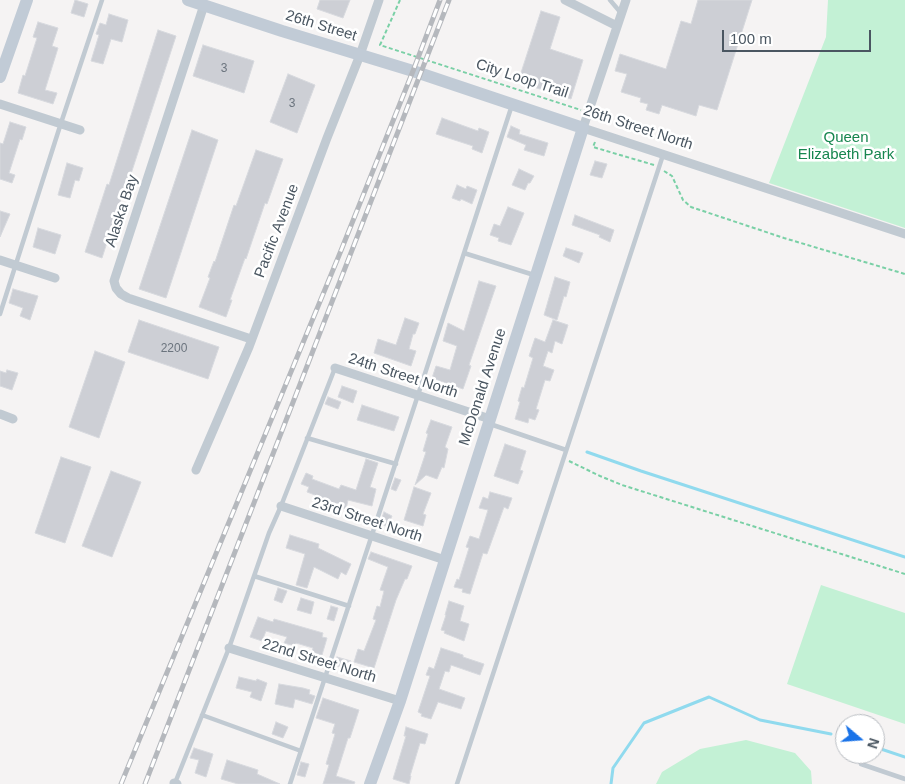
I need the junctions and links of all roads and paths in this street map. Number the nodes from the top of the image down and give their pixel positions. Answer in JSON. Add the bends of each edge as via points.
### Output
{"nodes":[{"id":1,"x":27,"y":0,"type":"edge"},
{"id":2,"x":102,"y":0,"type":"edge"},
{"id":3,"x":188,"y":0,"type":"edge"},
{"id":4,"x":379,"y":0,"type":"edge"},
{"id":5,"x":400,"y":0,"type":"edge"},
{"id":6,"x":564,"y":0,"type":"edge"},
{"id":7,"x":610,"y":0,"type":"edge"},
{"id":8,"x":626,"y":0,"type":"edge"},
{"id":9,"x":204,"y":5,"type":"junction"},
{"id":10,"x":621,"y":13,"type":"junction"},
{"id":11,"x":617,"y":26,"type":"junction"},
{"id":12,"x":360,"y":55,"type":"junction"},
{"id":13,"x":0,"y":77,"type":"edge"},
{"id":14,"x":0,"y":104,"type":"edge"},
{"id":15,"x":512,"y":104,"type":"junction"},
{"id":16,"x":588,"y":113,"type":"junction"},
{"id":17,"x":61,"y":123,"type":"junction"},
{"id":18,"x":583,"y":128,"type":"junction"},
{"id":19,"x":80,"y":130,"type":"dead end"},
{"id":20,"x":598,"y":132,"type":"junction"},
{"id":21,"x":663,"y":154,"type":"junction"},
{"id":22,"x":659,"y":167,"type":"junction"},
{"id":23,"x":905,"y":234,"type":"edge"},
{"id":24,"x":464,"y":253,"type":"junction"},
{"id":25,"x":0,"y":260,"type":"edge"},
{"id":26,"x":16,"y":265,"type":"junction"},
{"id":27,"x":905,"y":274,"type":"edge"},
{"id":28,"x":536,"y":276,"type":"junction"},
{"id":29,"x":55,"y":278,"type":"dead end"},
{"id":30,"x":0,"y":314,"type":"edge"},
{"id":31,"x":251,"y":339,"type":"junction"},
{"id":32,"x":335,"y":368,"type":"joint"},
{"id":33,"x":418,"y":396,"type":"junction"},
{"id":34,"x":0,"y":414,"type":"edge"},
{"id":35,"x":13,"y":419,"type":"dead end"},
{"id":36,"x":489,"y":421,"type":"junction"},
{"id":37,"x":307,"y":438,"type":"junction"},
{"id":38,"x":566,"y":450,"type":"junction"},
{"id":39,"x":563,"y":458,"type":"junction"},
{"id":40,"x":396,"y":464,"type":"junction"},
{"id":41,"x":196,"y":470,"type":"dead end"},
{"id":42,"x":281,"y":506,"type":"junction"},
{"id":43,"x":372,"y":536,"type":"junction"},
{"id":44,"x":445,"y":560,"type":"junction"},
{"id":45,"x":905,"y":574,"type":"edge"},
{"id":46,"x":254,"y":576,"type":"junction"},
{"id":47,"x":349,"y":606,"type":"junction"},
{"id":48,"x":229,"y":648,"type":"junction"},
{"id":49,"x":325,"y":678,"type":"junction"},
{"id":50,"x":400,"y":701,"type":"junction"},
{"id":51,"x":202,"y":715,"type":"junction"},
{"id":52,"x":301,"y":751,"type":"junction"},
{"id":53,"x":861,"y":764,"type":"dead end"},
{"id":54,"x":905,"y":779,"type":"edge"},
{"id":55,"x":175,"y":784,"type":"edge"},
{"id":56,"x":290,"y":784,"type":"edge"},
{"id":57,"x":370,"y":784,"type":"edge"},
{"id":58,"x":457,"y":784,"type":"edge"}],
"edges":[{"from":1,"to":13,"type":"street"},
{"from":2,"to":17,"type":"lane"},
{"from":3,"to":9,"type":"street","name":"26th Street"},
{"from":4,"to":12,"type":"street","name":"Pacific Avenue"},
{"from":5,"to":16,"type":"path","name":"City Loop Trail","via":[[380,45]]},
{"from":6,"to":11,"type":"street"},
{"from":7,"to":10,"type":"lane"},
{"from":8,"to":10,"type":"street","name":"McDonald Avenue"},
{"from":9,"to":12,"type":"street","name":"26th Street"},
{"from":9,"to":31,"type":"street","name":"Alaska Bay","via":[[114,281],[116,288],[128,298]]},
{"from":10,"to":11,"type":"street","name":"McDonald Avenue"},
{"from":11,"to":16,"type":"street","name":"McDonald Avenue"},
{"from":12,"to":15,"type":"street","name":"26th Street North"},
{"from":12,"to":31,"type":"street","name":"Pacific Avenue"},
{"from":14,"to":17,"type":"street"},
{"from":15,"to":18,"type":"street","name":"26th Street North"},
{"from":15,"to":24,"type":"lane"},
{"from":16,"to":18,"type":"street","name":"McDonald Avenue"},
{"from":16,"to":20,"type":"path","via":[[603,118]]},
{"from":17,"to":19,"type":"street"},
{"from":17,"to":26,"type":"lane"},
{"from":18,"to":20,"type":"street","name":"26th Street North"},
{"from":18,"to":28,"type":"street","name":"McDonald Avenue"},
{"from":20,"to":21,"type":"street","name":"26th Street North"},
{"from":20,"to":22,"type":"path","via":[[593,146]]},
{"from":21,"to":22,"type":"lane"},
{"from":21,"to":23,"type":"street","name":"26th Street North"},
{"from":22,"to":27,"type":"path","via":[[672,176],[683,200],[691,207]]},
{"from":22,"to":38,"type":"lane"},
{"from":24,"to":28,"type":"lane"},
{"from":24,"to":33,"type":"lane"},
{"from":25,"to":26,"type":"street"},
{"from":26,"to":29,"type":"street"},
{"from":26,"to":30,"type":"lane"},
{"from":28,"to":36,"type":"street","name":"McDonald Avenue"},
{"from":31,"to":41,"type":"street","name":"Pacific Avenue"},
{"from":32,"to":33,"type":"street","name":"24th Street North"},
{"from":32,"to":37,"type":"lane"},
{"from":33,"to":36,"type":"street","name":"24th Street North"},
{"from":33,"to":40,"type":"lane"},
{"from":34,"to":35,"type":"street"},
{"from":36,"to":38,"type":"lane"},
{"from":36,"to":44,"type":"street","name":"McDonald Avenue"},
{"from":37,"to":40,"type":"lane"},
{"from":37,"to":42,"type":"lane"},
{"from":38,"to":39,"type":"lane"},
{"from":39,"to":45,"type":"path","via":[[622,485]]},
{"from":39,"to":58,"type":"lane"},
{"from":40,"to":43,"type":"lane"},
{"from":42,"to":43,"type":"street","name":"23rd Street North"},
{"from":42,"to":46,"type":"lane"},
{"from":43,"to":44,"type":"street","name":"23rd Street North"},
{"from":43,"to":47,"type":"lane"},
{"from":44,"to":50,"type":"street","name":"McDonald Avenue"},
{"from":46,"to":47,"type":"lane"},
{"from":46,"to":48,"type":"lane"},
{"from":47,"to":49,"type":"lane"},
{"from":48,"to":49,"type":"street","name":"22nd Street North"},
{"from":48,"to":51,"type":"lane"},
{"from":49,"to":50,"type":"street","name":"22nd Street North"},
{"from":49,"to":52,"type":"lane"},
{"from":50,"to":57,"type":"street","name":"McDonald Avenue"},
{"from":51,"to":52,"type":"lane"},
{"from":51,"to":55,"type":"lane"},
{"from":52,"to":56,"type":"lane"},
{"from":53,"to":54,"type":"lane"}]}
